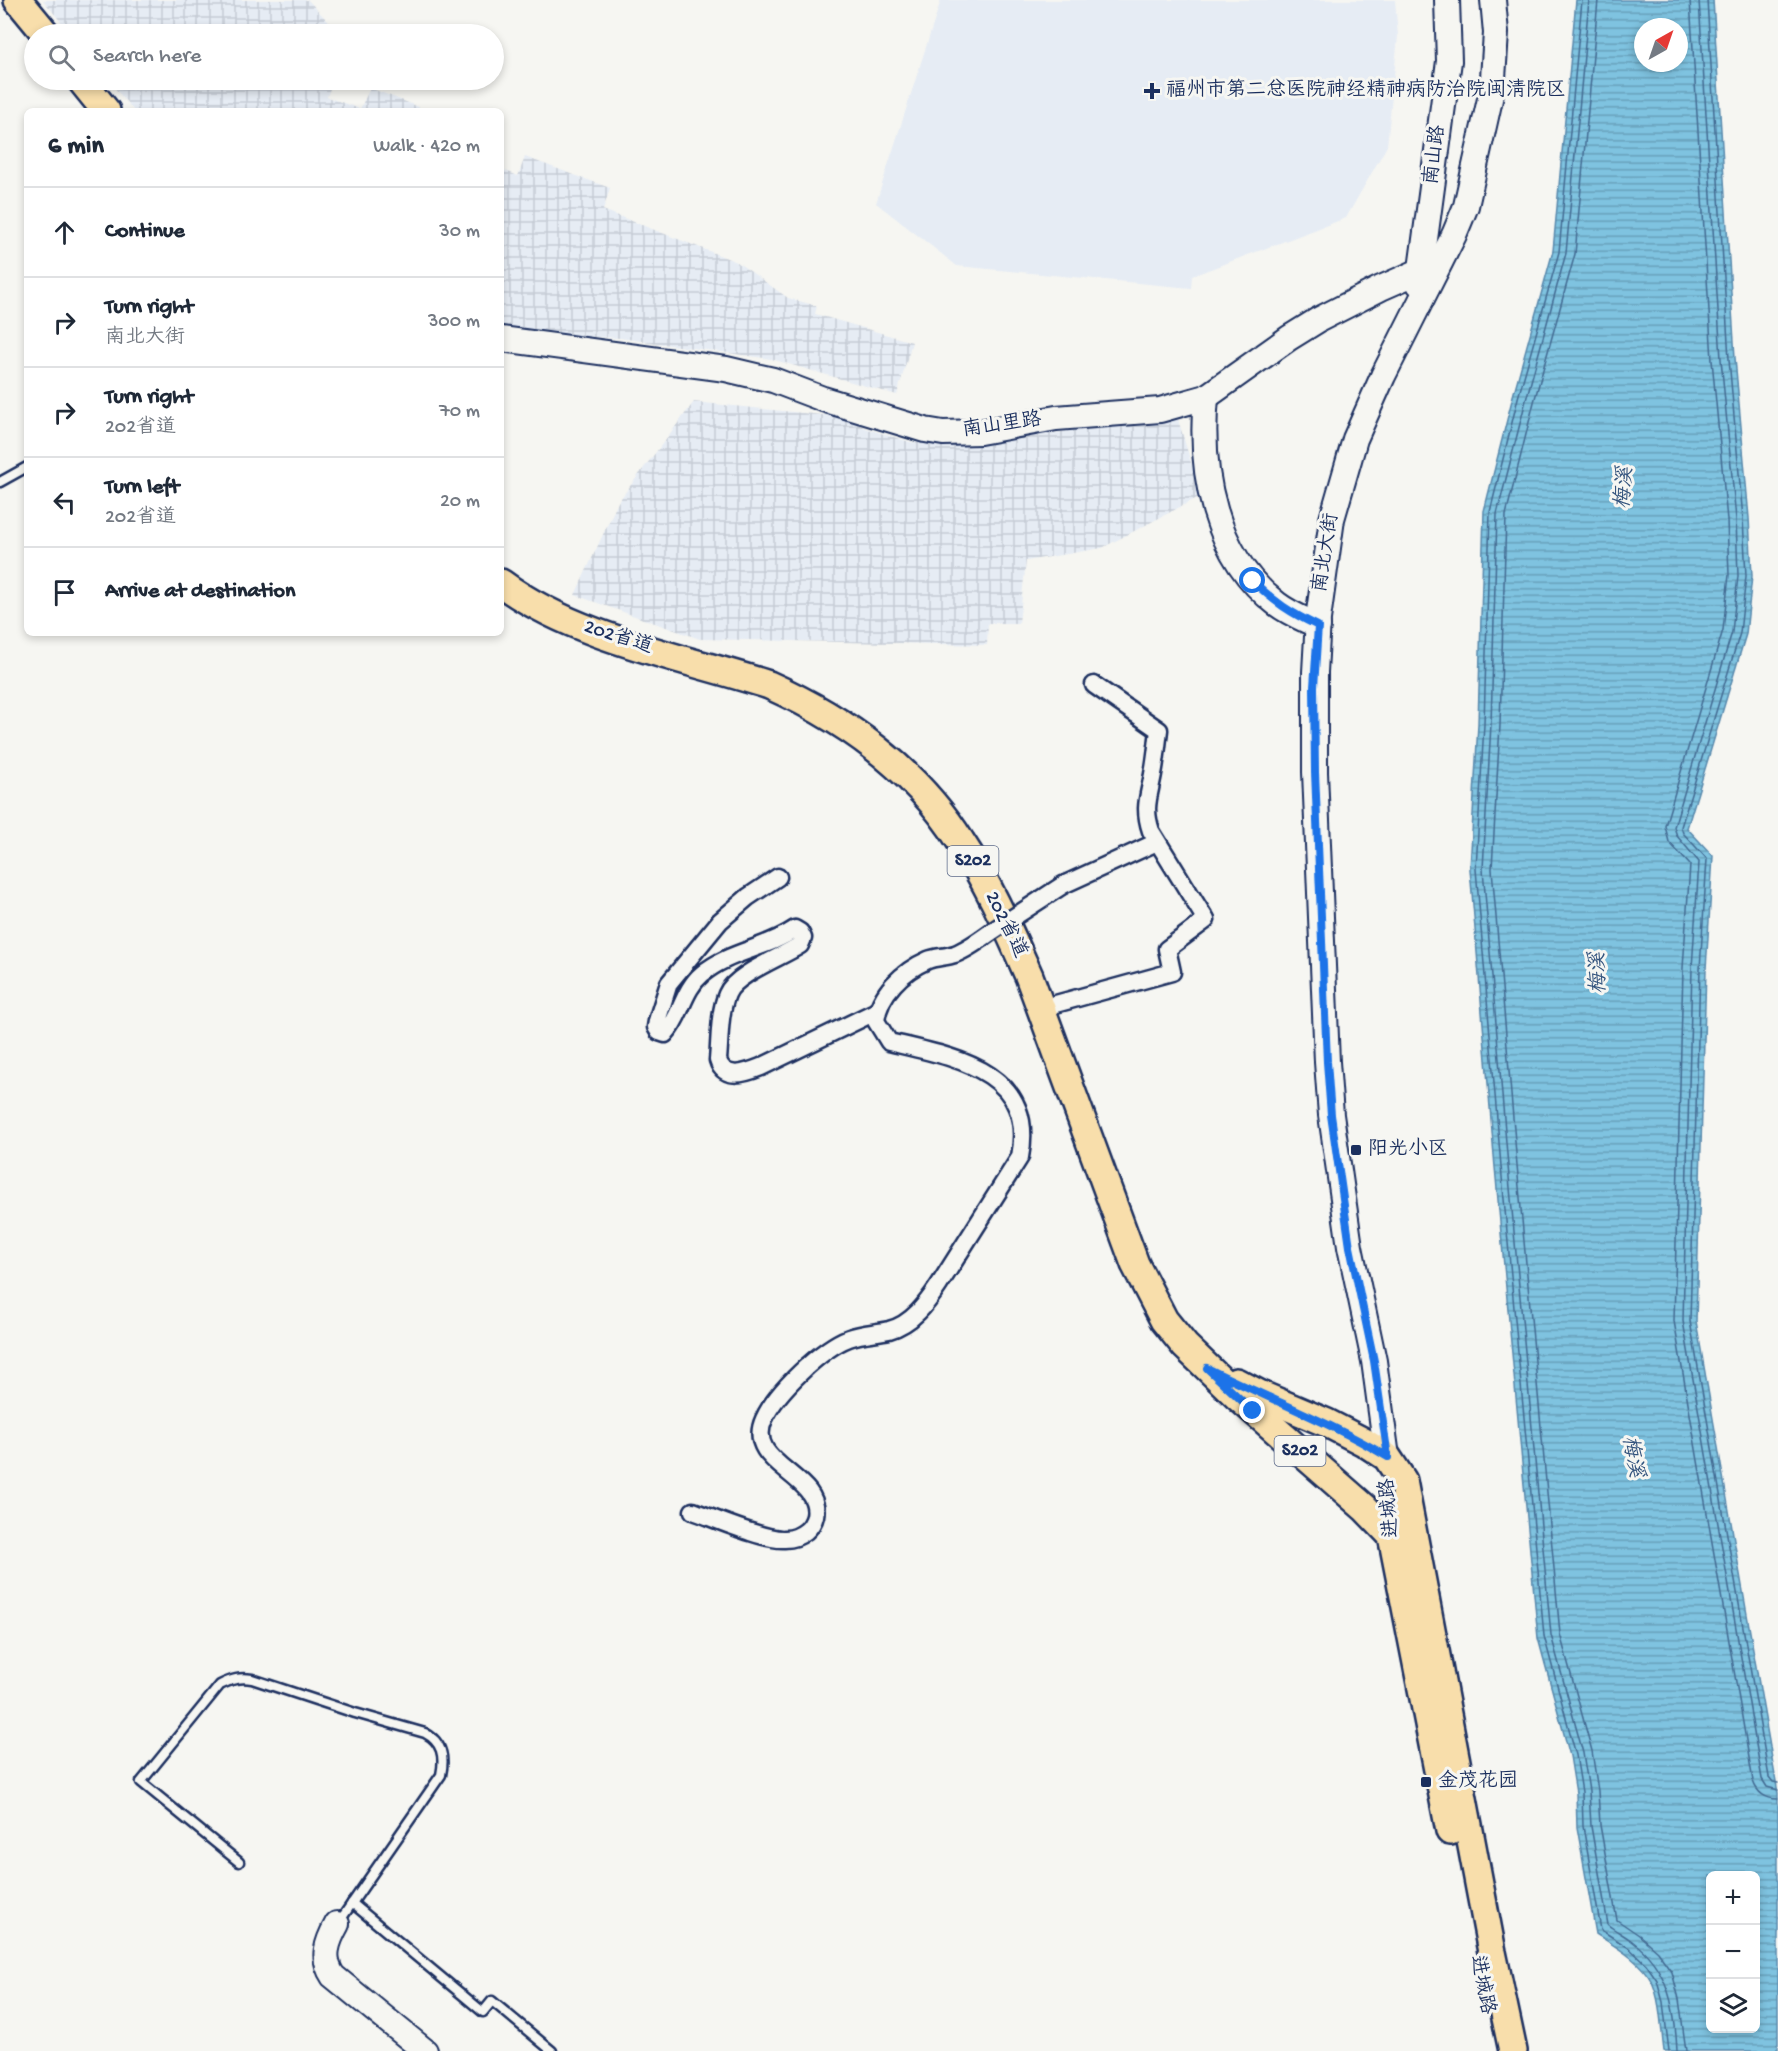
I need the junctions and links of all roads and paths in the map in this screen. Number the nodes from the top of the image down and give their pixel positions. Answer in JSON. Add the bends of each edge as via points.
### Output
{"nodes":[{"id":1,"x":18,"y":0,"type":"edge"},
{"id":2,"x":1447,"y":0,"type":"edge"},
{"id":3,"x":1493,"y":0,"type":"edge"},
{"id":4,"x":38,"y":24,"type":"edge"},
{"id":5,"x":89,"y":90,"type":"edge"},
{"id":6,"x":104,"y":108,"type":"edge"},
{"id":7,"x":1430,"y":266,"type":"junction"},
{"id":8,"x":1417,"y":310,"type":"joint"},
{"id":9,"x":504,"y":339,"type":"edge"},
{"id":10,"x":1206,"y":397,"type":"junction"},
{"id":11,"x":24,"y":468,"type":"edge"},
{"id":12,"x":0,"y":482,"type":"edge"},
{"id":13,"x":504,"y":585,"type":"edge"},
{"id":14,"x":1318,"y":626,"type":"junction"},
{"id":15,"x":1094,"y":685,"type":"dead end"},
{"id":16,"x":1157,"y":842,"type":"junction"},
{"id":17,"x":778,"y":877,"type":"dead end"},
{"id":18,"x":1041,"y":1008,"type":"junction"},
{"id":19,"x":877,"y":1011,"type":"junction"},
{"id":20,"x":1207,"y":1368,"type":"junction"},
{"id":21,"x":1388,"y":1457,"type":"junction"},
{"id":22,"x":693,"y":1511,"type":"dead end"},
{"id":23,"x":1392,"y":1536,"type":"junction"},
{"id":24,"x":239,"y":1862,"type":"dead end"},
{"id":25,"x":352,"y":1903,"type":"junction"},
{"id":26,"x":337,"y":1924,"type":"joint"},
{"id":27,"x":425,"y":2051,"type":"edge"},
{"id":28,"x":552,"y":2051,"type":"edge"},
{"id":29,"x":1494,"y":2051,"type":"edge"},
{"id":30,"x":1513,"y":2051,"type":"edge"}],
"edges":[{"from":1,"to":4,"type":"main road"},
{"from":2,"to":7,"type":"street","name":"南山路","via":[[1449,61]]},
{"from":3,"to":7,"type":"street","via":[[1495,53],[1490,99],[1466,206]]},
{"from":5,"to":6,"type":"main road"},
{"from":7,"to":8,"type":"street","name":"南山路"},
{"from":7,"to":10,"type":"street","name":"南山里路","via":[[1318,320]]},
{"from":8,"to":14,"type":"street","name":"南北大街","via":[[1370,402],[1346,464],[1332,519]]},
{"from":9,"to":10,"type":"street","name":"南山里路","via":[[726,369],[944,433],[980,432],[1056,418],[1160,410]]},
{"from":10,"to":14,"type":"street","via":[[1205,459],[1228,544],[1265,594],[1291,614]]},
{"from":11,"to":12,"type":"lane"},
{"from":13,"to":18,"type":"main road","name":"202省道","number":"S202","via":[[576,624],[769,684],[869,743],[916,785],[961,840],[1009,930]]},
{"from":14,"to":21,"type":"street","name":"南北大街","via":[[1315,772],[1331,1115]]},
{"from":15,"to":16,"type":"street","via":[[1159,730],[1146,800],[1146,816]]},
{"from":16,"to":18,"type":"street","via":[[1206,920],[1167,949],[1172,972]]},
{"from":16,"to":19,"type":"street","bridge":true,"via":[[1063,885],[957,953],[920,964],[893,984]]},
{"from":17,"to":19,"type":"street","via":[[720,921],[669,983],[657,1021],[659,1032],[665,1034],[670,1028],[689,990],[716,963],[795,930],[803,938],[800,945],[745,976],[728,992],[718,1059],[725,1071],[734,1075],[761,1067]]},
{"from":18,"to":20,"type":"main road","name":"202省道","number":"S202","via":[[1135,1264],[1164,1320]]},
{"from":19,"to":22,"type":"street","via":[[876,1021],[889,1042],[963,1062],[1009,1092],[1022,1122],[1020,1157],[928,1302],[892,1329],[861,1334],[830,1347],[775,1401],[764,1419],[759,1433],[764,1447],[773,1460],[806,1487],[813,1499],[816,1509],[807,1530],[783,1540]]},
{"from":20,"to":21,"type":"main road","name":"202省道","number":"S202","via":[[1327,1423]]},
{"from":20,"to":23,"type":"main road","name":"202省道","number":"S202"},
{"from":21,"to":23,"type":"main road","name":"进城路"},
{"from":21,"to":30,"type":"main road","name":"进城路","number":"S202","via":[[1403,1481]]},
{"from":23,"to":29,"type":"main road","name":"进城路"},
{"from":24,"to":25,"type":"lane","via":[[141,1782],[220,1685],[252,1679],[425,1733],[439,1744],[441,1774]]},
{"from":25,"to":26,"type":"lane"},
{"from":25,"to":28,"type":"lane","via":[[483,2012],[492,2001]]},
{"from":26,"to":27,"type":"street","via":[[326,1951],[328,1969]]}]}
